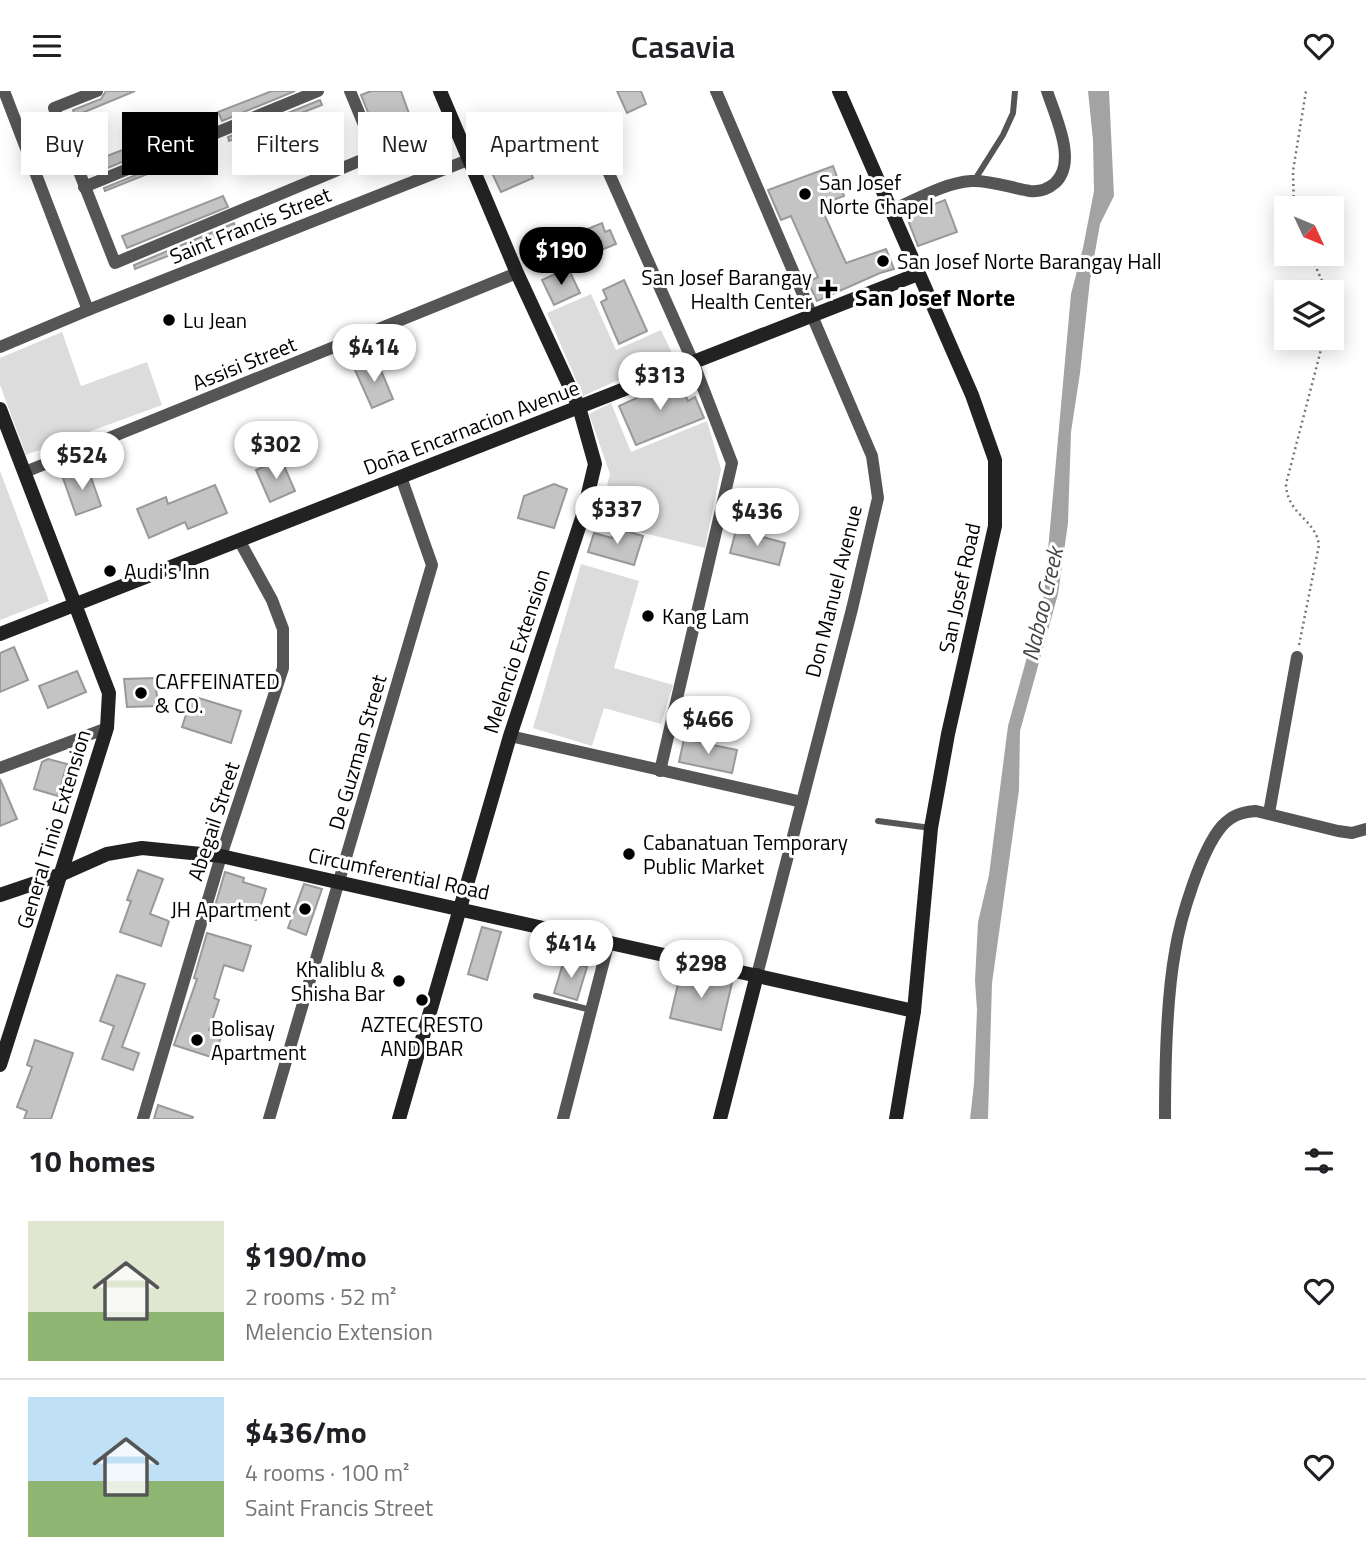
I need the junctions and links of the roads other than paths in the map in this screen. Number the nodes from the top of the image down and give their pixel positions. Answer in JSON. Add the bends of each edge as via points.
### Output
{"nodes":[{"id":1,"x":4,"y":91,"type":"edge"},
{"id":2,"x":97,"y":91,"type":"edge"},
{"id":3,"x":318,"y":91,"type":"edge"},
{"id":4,"x":350,"y":91,"type":"edge"},
{"id":5,"x":440,"y":91,"type":"edge"},
{"id":6,"x":716,"y":91,"type":"edge"},
{"id":7,"x":839,"y":91,"type":"edge"},
{"id":8,"x":1015,"y":91,"type":"edge"},
{"id":9,"x":1047,"y":91,"type":"edge"},
{"id":10,"x":466,"y":155,"type":"edge"},
{"id":11,"x":466,"y":161,"type":"edge"},
{"id":12,"x":475,"y":175,"type":"edge"},
{"id":13,"x":610,"y":175,"type":"edge"},
{"id":14,"x":974,"y":181,"type":"junction"},
{"id":15,"x":84,"y":187,"type":"junction"},
{"id":16,"x":890,"y":211,"type":"junction"},
{"id":17,"x":517,"y":273,"type":"junction"},
{"id":18,"x":918,"y":274,"type":"junction"},
{"id":19,"x":88,"y":310,"type":"junction"},
{"id":20,"x":814,"y":315,"type":"junction"},
{"id":21,"x":0,"y":347,"type":"edge"},
{"id":22,"x":693,"y":362,"type":"junction"},
{"id":23,"x":579,"y":407,"type":"junction"},
{"id":24,"x":0,"y":409,"type":"edge"},
{"id":25,"x":25,"y":472,"type":"junction"},
{"id":26,"x":401,"y":477,"type":"junction"},
{"id":27,"x":239,"y":540,"type":"junction"},
{"id":28,"x":76,"y":604,"type":"junction"},
{"id":29,"x":0,"y":634,"type":"edge"},
{"id":30,"x":1297,"y":656,"type":"road end"},
{"id":31,"x":107,"y":728,"type":"junction"},
{"id":32,"x":510,"y":736,"type":"junction"},
{"id":33,"x":0,"y":768,"type":"edge"},
{"id":34,"x":660,"y":771,"type":"junction"},
{"id":35,"x":802,"y":802,"type":"junction"},
{"id":36,"x":1269,"y":813,"type":"junction"},
{"id":37,"x":877,"y":821,"type":"dead end"},
{"id":38,"x":931,"y":828,"type":"junction"},
{"id":39,"x":1366,"y":829,"type":"edge"},
{"id":40,"x":221,"y":856,"type":"junction"},
{"id":41,"x":62,"y":874,"type":"junction"},
{"id":42,"x":339,"y":881,"type":"junction"},
{"id":43,"x":0,"y":895,"type":"edge"},
{"id":44,"x":461,"y":908,"type":"junction"},
{"id":45,"x":609,"y":941,"type":"junction"},
{"id":46,"x":757,"y":975,"type":"junction"},
{"id":47,"x":536,"y":996,"type":"dead end"},
{"id":48,"x":591,"y":1010,"type":"junction"},
{"id":49,"x":914,"y":1011,"type":"junction"},
{"id":50,"x":6,"y":1026,"type":"edge"},
{"id":51,"x":0,"y":1065,"type":"edge"},
{"id":52,"x":144,"y":1119,"type":"edge"},
{"id":53,"x":269,"y":1119,"type":"edge"},
{"id":54,"x":399,"y":1119,"type":"edge"},
{"id":55,"x":563,"y":1119,"type":"edge"},
{"id":56,"x":720,"y":1119,"type":"edge"},
{"id":57,"x":897,"y":1119,"type":"edge"},
{"id":58,"x":1165,"y":1119,"type":"edge"}],
"edges":[{"from":1,"to":19,"type":"street"},
{"from":2,"to":15,"type":"street","via":[[54,108]]},
{"from":3,"to":15,"type":"street"},
{"from":4,"to":15,"type":"street","via":[[376,154],[115,263]]},
{"from":5,"to":10,"type":"street","name":"Melencio Extension"},
{"from":6,"to":20,"type":"street","name":"Don Manuel Avenue"},
{"from":7,"to":16,"type":"street","name":"San Josef Road"},
{"from":8,"to":14,"type":"lane","via":[[1008,124]]},
{"from":9,"to":14,"type":"street","via":[[1066,152],[1058,180],[1047,189],[1034,191]]},
{"from":11,"to":19,"type":"street","name":"Saint Francis Street"},
{"from":12,"to":17,"type":"street","name":"Melencio Extension"},
{"from":13,"to":22,"type":"street","name":"Saint Francis Street"},
{"from":14,"to":16,"type":"street","via":[[941,188]]},
{"from":16,"to":18,"type":"street","name":"San Josef Road"},
{"from":17,"to":23,"type":"street","name":"Melencio Extension"},
{"from":17,"to":25,"type":"street","name":"Assisi Street"},
{"from":18,"to":20,"type":"street","name":"Doña Encarnacion Avenue"},
{"from":18,"to":38,"type":"street","name":"San Josef Road","via":[[972,395],[995,460],[995,526]]},
{"from":19,"to":21,"type":"street","name":"Saint Francis Street"},
{"from":20,"to":22,"type":"street","name":"Doña Encarnacion Avenue"},
{"from":20,"to":35,"type":"street","name":"Don Manuel Avenue","via":[[872,456],[878,498]]},
{"from":22,"to":23,"type":"street","name":"Doña Encarnacion Avenue"},
{"from":22,"to":34,"type":"street","name":"Saint Francis Street","via":[[732,463]]},
{"from":23,"to":26,"type":"street","name":"Doña Encarnacion Avenue"},
{"from":23,"to":32,"type":"street","name":"Melencio Extension","via":[[595,464],[583,515]]},
{"from":24,"to":25,"type":"street","name":"General Tinio Extension"},
{"from":25,"to":28,"type":"street","name":"General Tinio Extension"},
{"from":26,"to":27,"type":"street","name":"Doña Encarnacion Avenue"},
{"from":26,"to":42,"type":"street","name":"De Guzman Street","via":[[432,565]]},
{"from":27,"to":28,"type":"street","name":"Doña Encarnacion Avenue"},
{"from":27,"to":40,"type":"street","name":"Abegail Street","via":[[283,629],[283,668]]},
{"from":28,"to":29,"type":"street","name":"Doña Encarnacion Avenue"},
{"from":28,"to":31,"type":"street","name":"General Tinio Extension","via":[[109,693]]},
{"from":30,"to":36,"type":"street"},
{"from":31,"to":33,"type":"street"},
{"from":31,"to":41,"type":"street","name":"General Tinio Extension"},
{"from":32,"to":34,"type":"street"},
{"from":32,"to":44,"type":"street","name":"Melencio Extension"},
{"from":34,"to":35,"type":"street"},
{"from":35,"to":46,"type":"street","name":"Don Manuel Avenue"},
{"from":36,"to":39,"type":"street","via":[[1338,831]]},
{"from":36,"to":58,"type":"street","via":[[1243,812],[1222,826],[1191,893],[1175,951]]},
{"from":37,"to":38,"type":"lane"},
{"from":38,"to":49,"type":"street","name":"San Josef Road"},
{"from":40,"to":41,"type":"street","name":"Circumferential Road","via":[[142,848],[107,855]]},
{"from":40,"to":42,"type":"street","name":"Circumferential Road"},
{"from":40,"to":52,"type":"street","name":"Abegail Street"},
{"from":41,"to":43,"type":"street","name":"Circumferential Road"},
{"from":41,"to":50,"type":"street","name":"General Tinio Extension"},
{"from":42,"to":44,"type":"street","name":"Circumferential Road"},
{"from":42,"to":53,"type":"street","name":"De Guzman Street"},
{"from":44,"to":45,"type":"street","name":"Circumferential Road"},
{"from":44,"to":54,"type":"street","name":"Melencio Extension"},
{"from":45,"to":46,"type":"street","name":"Circumferential Road"},
{"from":45,"to":48,"type":"street"},
{"from":46,"to":49,"type":"street","name":"Circumferential Road"},
{"from":46,"to":56,"type":"street","name":"Don Manuel Avenue"},
{"from":47,"to":48,"type":"lane"},
{"from":48,"to":55,"type":"street"},
{"from":49,"to":57,"type":"street","name":"San Josef Road"},
{"from":50,"to":51,"type":"street","name":"General Tinio Extension"}]}
